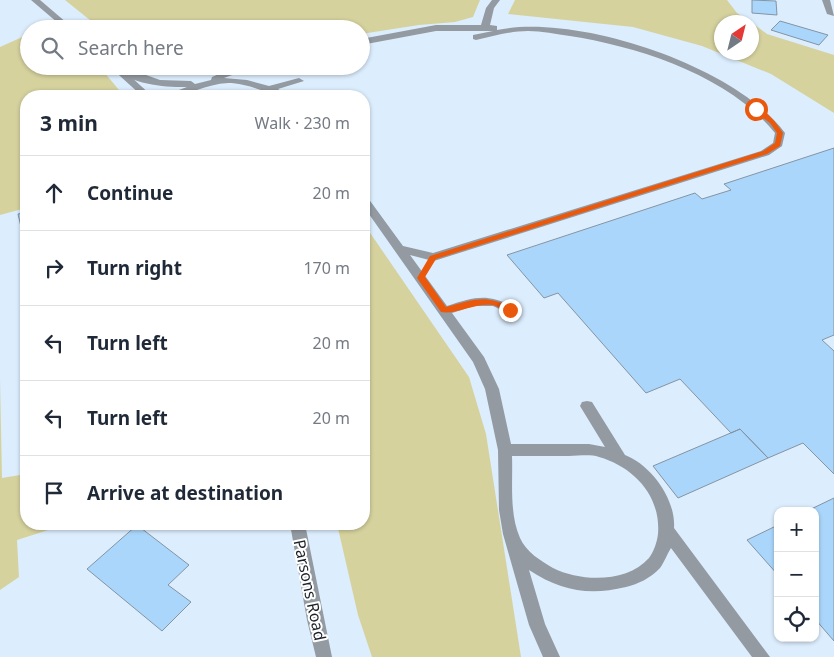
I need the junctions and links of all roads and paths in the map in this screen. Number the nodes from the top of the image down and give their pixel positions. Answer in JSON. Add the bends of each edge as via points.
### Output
{"nodes":[{"id":1,"x":36,"y":0,"type":"edge"},
{"id":2,"x":496,"y":0,"type":"edge"},
{"id":3,"x":826,"y":0,"type":"edge"},
{"id":4,"x":834,"y":14,"type":"edge"},
{"id":5,"x":59,"y":20,"type":"edge"},
{"id":6,"x":485,"y":28,"type":"junction"},
{"id":7,"x":519,"y":28,"type":"junction"},
{"id":8,"x":476,"y":38,"type":"dead end"},
{"id":9,"x":370,"y":40,"type":"edge"},
{"id":10,"x":123,"y":75,"type":"edge"},
{"id":11,"x":132,"y":75,"type":"edge"},
{"id":12,"x":225,"y":75,"type":"edge"},
{"id":13,"x":299,"y":81,"type":"dead end"},
{"id":14,"x":208,"y":83,"type":"junction"},
{"id":15,"x":270,"y":88,"type":"junction"},
{"id":16,"x":140,"y":90,"type":"edge"},
{"id":17,"x":188,"y":90,"type":"edge"},
{"id":18,"x":198,"y":90,"type":"edge"},
{"id":19,"x":274,"y":90,"type":"edge"},
{"id":20,"x":370,"y":208,"type":"edge"},
{"id":21,"x":400,"y":249,"type":"junction"},
{"id":22,"x":433,"y":257,"type":"junction"},
{"id":23,"x":421,"y":278,"type":"junction"},
{"id":24,"x":444,"y":310,"type":"junction"},
{"id":25,"x":510,"y":310,"type":"dead end"},
{"id":26,"x":587,"y":406,"type":"dead end"},
{"id":27,"x":505,"y":450,"type":"junction"},
{"id":28,"x":619,"y":457,"type":"junction"},
{"id":29,"x":298,"y":530,"type":"edge"},
{"id":30,"x":668,"y":532,"type":"junction"},
{"id":31,"x":514,"y":544,"type":"junction"},
{"id":32,"x":324,"y":657,"type":"edge"},
{"id":33,"x":552,"y":657,"type":"edge"},
{"id":34,"x":762,"y":657,"type":"edge"}],
"edges":[{"from":1,"to":5,"type":"street"},
{"from":2,"to":6,"type":"street","via":[[490,8]]},
{"from":3,"to":4,"type":"street"},
{"from":6,"to":7,"type":"street"},
{"from":6,"to":9,"type":"street","via":[[436,28]]},
{"from":7,"to":8,"type":"street"},
{"from":7,"to":22,"type":"street","via":[[616,41],[653,51],[714,80],[742,98],[772,122],[780,133],[778,144],[765,153]]},
{"from":10,"to":16,"type":"street"},
{"from":11,"to":14,"type":"street","via":[[156,84],[174,86]]},
{"from":12,"to":14,"type":"street"},
{"from":13,"to":15,"type":"street"},
{"from":14,"to":15,"type":"street","via":[[228,81]]},
{"from":14,"to":17,"type":"street"},
{"from":14,"to":18,"type":"street"},
{"from":15,"to":19,"type":"street"},
{"from":20,"to":21,"type":"street"},
{"from":21,"to":22,"type":"street"},
{"from":21,"to":23,"type":"street"},
{"from":22,"to":23,"type":"street"},
{"from":23,"to":24,"type":"street"},
{"from":24,"to":25,"type":"street","via":[[474,302],[495,302]]},
{"from":24,"to":27,"type":"street","via":[[482,367],[492,390]]},
{"from":26,"to":28,"type":"street"},
{"from":27,"to":28,"type":"street","via":[[598,450]]},
{"from":27,"to":31,"type":"street","via":[[506,522]]},
{"from":28,"to":30,"type":"street","via":[[640,470],[657,488],[666,510]]},
{"from":29,"to":32,"type":"street","name":"Parsons Road"},
{"from":30,"to":31,"type":"street","via":[[660,554],[643,572],[618,584],[589,586],[560,579],[534,565]]},
{"from":30,"to":34,"type":"street"},
{"from":31,"to":33,"type":"street","via":[[537,625]]}]}
